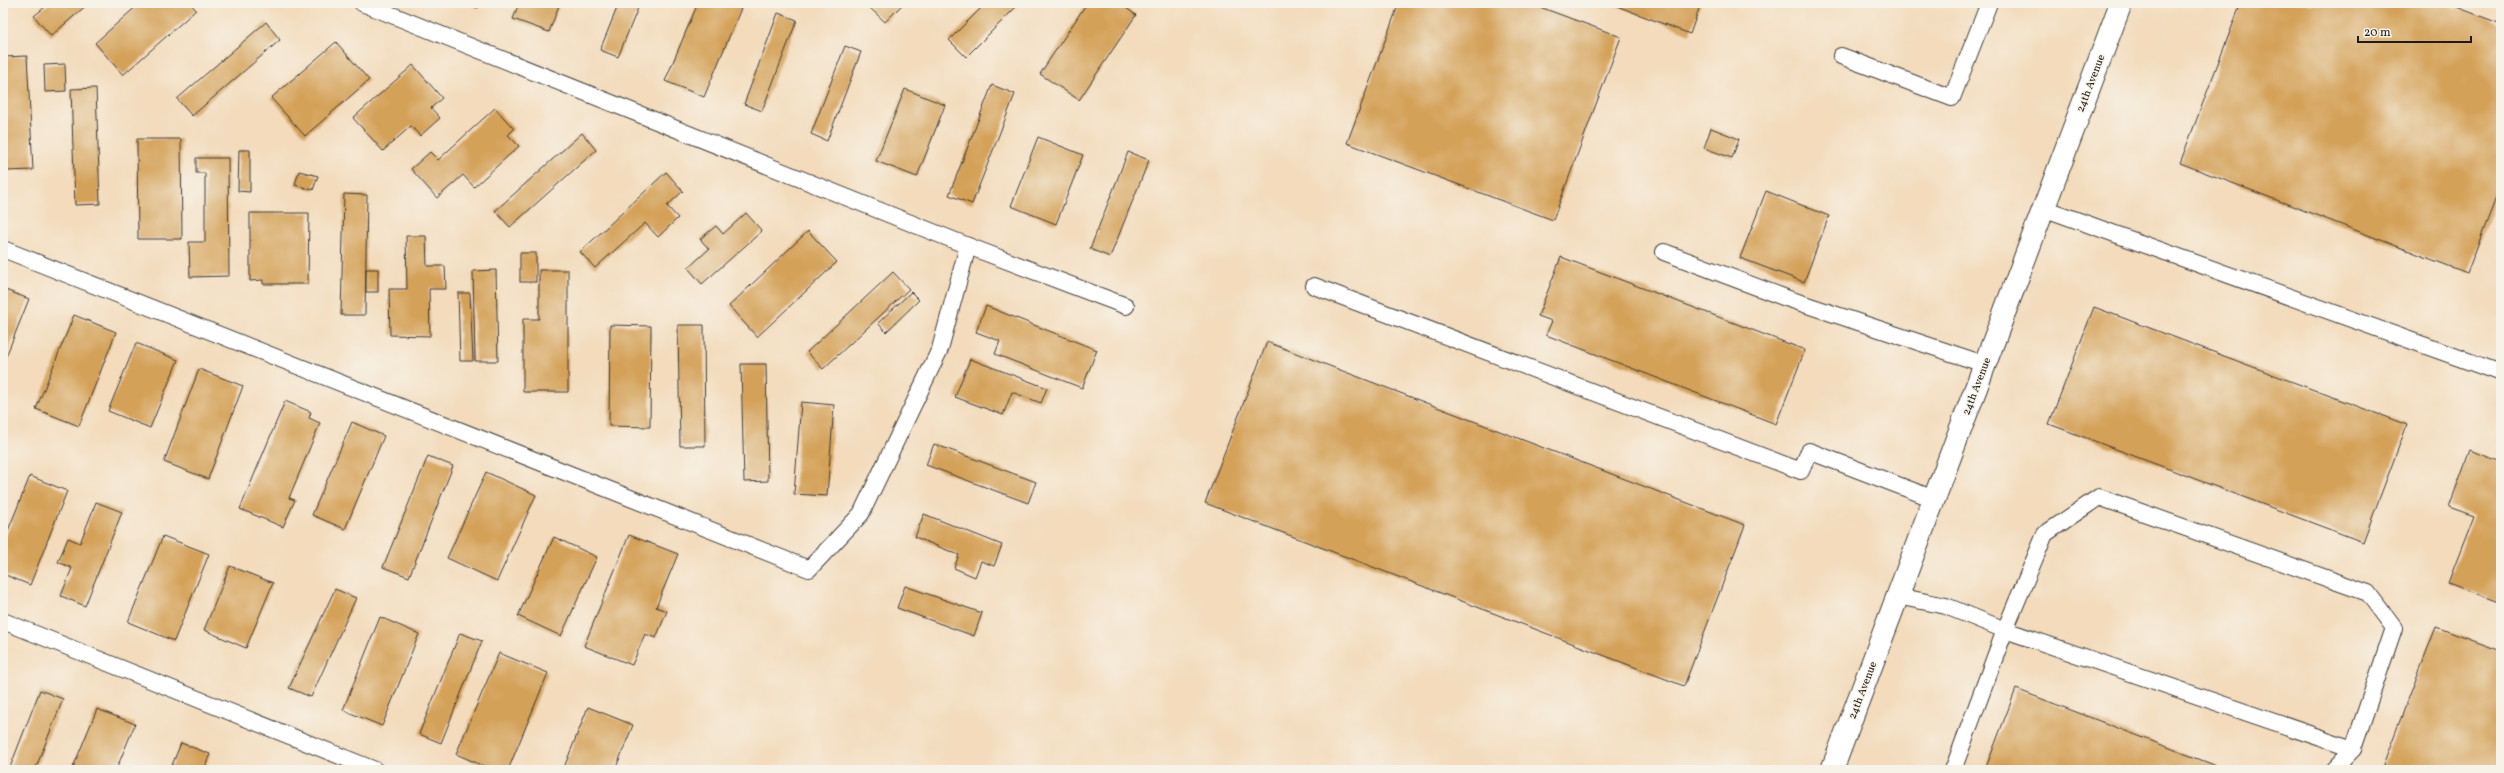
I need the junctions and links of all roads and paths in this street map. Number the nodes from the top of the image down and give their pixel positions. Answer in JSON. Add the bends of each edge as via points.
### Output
{"nodes":[{"id":1,"x":362,"y":3,"type":"edge"},
{"id":2,"x":1989,"y":3,"type":"edge"},
{"id":3,"x":2121,"y":3,"type":"edge"},
{"id":4,"x":1842,"y":56,"type":"dead end"},
{"id":5,"x":2043,"y":208,"type":"junction"},
{"id":6,"x":968,"y":246,"type":"junction"},
{"id":7,"x":3,"y":249,"type":"edge"},
{"id":8,"x":1664,"y":252,"type":"dead end"},
{"id":9,"x":1314,"y":286,"type":"dead end"},
{"id":10,"x":1126,"y":306,"type":"dead end"},
{"id":11,"x":1984,"y":364,"type":"junction"},
{"id":12,"x":2501,"y":373,"type":"edge"},
{"id":13,"x":1934,"y":499,"type":"junction"},
{"id":14,"x":1897,"y":596,"type":"junction"},
{"id":15,"x":3,"y":621,"type":"edge"},
{"id":16,"x":2005,"y":630,"type":"junction"},
{"id":17,"x":2353,"y":749,"type":"junction"},
{"id":18,"x":375,"y":770,"type":"edge"},
{"id":19,"x":1832,"y":770,"type":"edge"},
{"id":20,"x":1953,"y":770,"type":"edge"},
{"id":21,"x":2332,"y":770,"type":"edge"}],
"edges":[{"from":1,"to":6,"type":"lane"},
{"from":2,"to":4,"type":"lane","via":[[1952,98]]},
{"from":3,"to":5,"type":"street","name":"24th Avenue"},
{"from":5,"to":11,"type":"street","name":"24th Avenue"},
{"from":5,"to":12,"type":"lane"},
{"from":6,"to":7,"type":"lane","via":[[940,349],[861,514],[809,569]]},
{"from":6,"to":10,"type":"lane"},
{"from":8,"to":11,"type":"lane","via":[[1786,298]]},
{"from":9,"to":13,"type":"lane","via":[[1801,471],[1809,451]]},
{"from":11,"to":13,"type":"street","name":"24th Avenue"},
{"from":13,"to":14,"type":"street","name":"24th Avenue"},
{"from":14,"to":16,"type":"lane","via":[[1946,606]]},
{"from":14,"to":19,"type":"street","name":"24th Avenue"},
{"from":15,"to":18,"type":"lane"},
{"from":16,"to":17,"type":"lane"},
{"from":16,"to":17,"type":"lane","via":[[2045,534],[2099,497],[2368,593],[2394,628]]},
{"from":16,"to":20,"type":"lane"},
{"from":17,"to":21,"type":"lane"}]}
